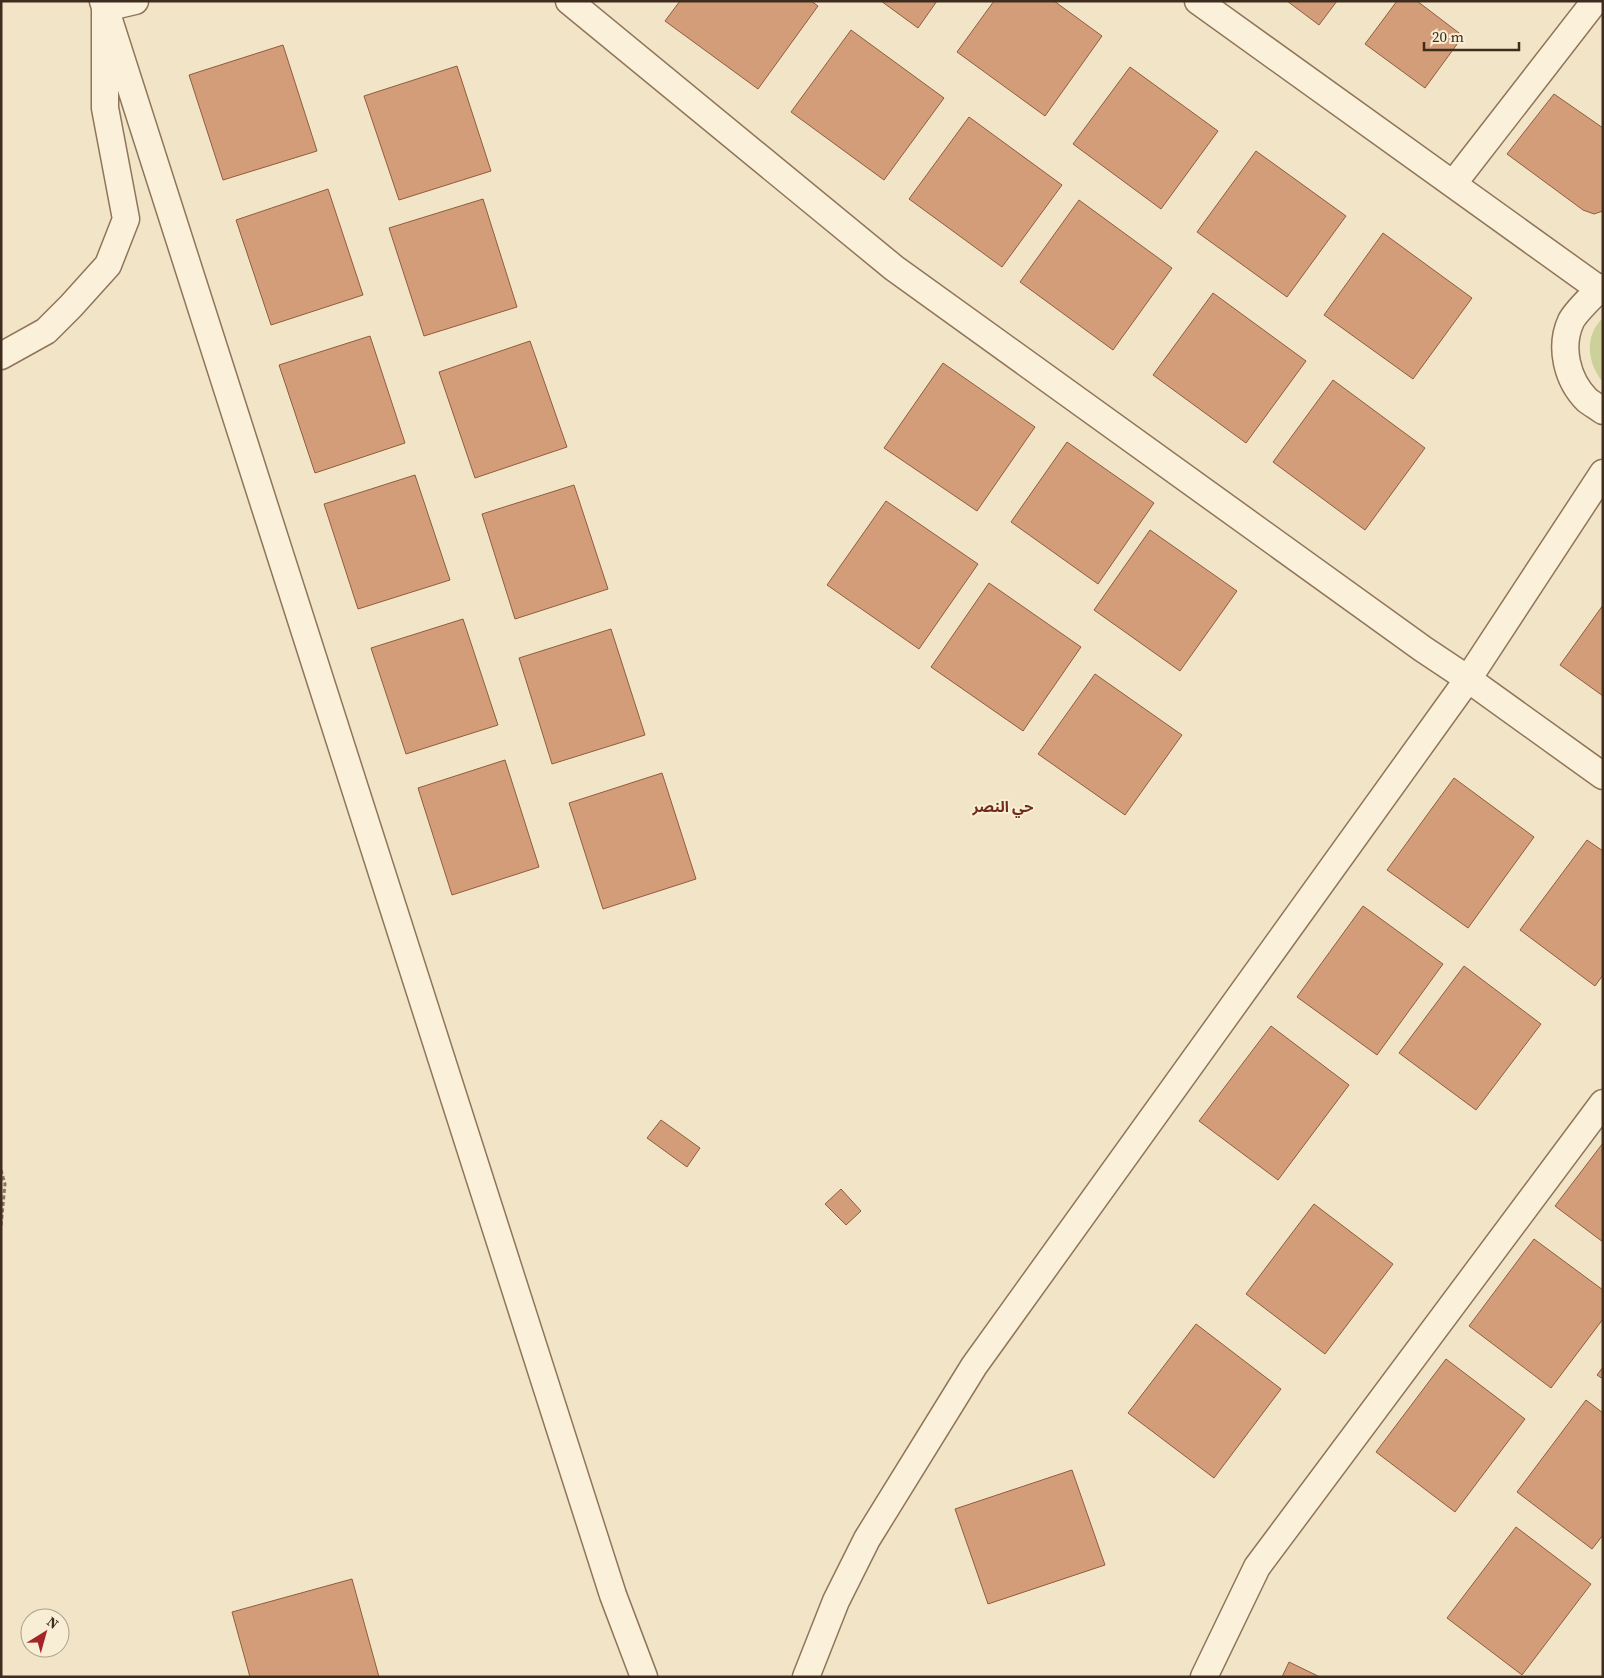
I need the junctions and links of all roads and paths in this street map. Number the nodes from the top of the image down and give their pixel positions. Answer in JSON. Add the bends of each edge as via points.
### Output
{"nodes":[{"id":1,"x":135,"y":1,"type":"edge"},
{"id":2,"x":569,"y":1,"type":"edge"},
{"id":3,"x":1198,"y":1,"type":"edge"},
{"id":4,"x":1595,"y":1,"type":"edge"},
{"id":5,"x":104,"y":5,"type":"edge"},
{"id":6,"x":1453,"y":184,"type":"junction"},
{"id":7,"x":1601,"y":288,"type":"edge"},
{"id":8,"x":1,"y":356,"type":"edge"},
{"id":9,"x":1603,"y":411,"type":"edge"},
{"id":10,"x":1603,"y":473,"type":"edge"},
{"id":11,"x":1468,"y":679,"type":"junction"},
{"id":12,"x":1603,"y":776,"type":"edge"},
{"id":13,"x":1603,"y":1103,"type":"edge"},
{"id":14,"x":1,"y":1170,"type":"edge"},
{"id":15,"x":1,"y":1226,"type":"edge"},
{"id":16,"x":644,"y":1677,"type":"edge"},
{"id":17,"x":806,"y":1677,"type":"edge"},
{"id":18,"x":1204,"y":1677,"type":"edge"}],
"edges":[{"from":1,"to":5,"type":"street"},
{"from":2,"to":11,"type":"street","via":[[894,268]]},
{"from":3,"to":6,"type":"street"},
{"from":4,"to":6,"type":"street"},
{"from":5,"to":8,"type":"street","via":[[105,108],[126,219],[108,265],[77,299],[46,331]]},
{"from":5,"to":16,"type":"street","via":[[613,1595]]},
{"from":6,"to":7,"type":"street"},
{"from":7,"to":9,"type":"street","via":[[1572,319],[1566,351],[1576,386]]},
{"from":10,"to":11,"type":"street"},
{"from":11,"to":12,"type":"street"},
{"from":11,"to":17,"type":"street","via":[[974,1366],[867,1539],[836,1601]]},
{"from":13,"to":18,"type":"street","via":[[1256,1567]]},
{"from":14,"to":15,"type":"path","via":[[5,1184]]}]}
